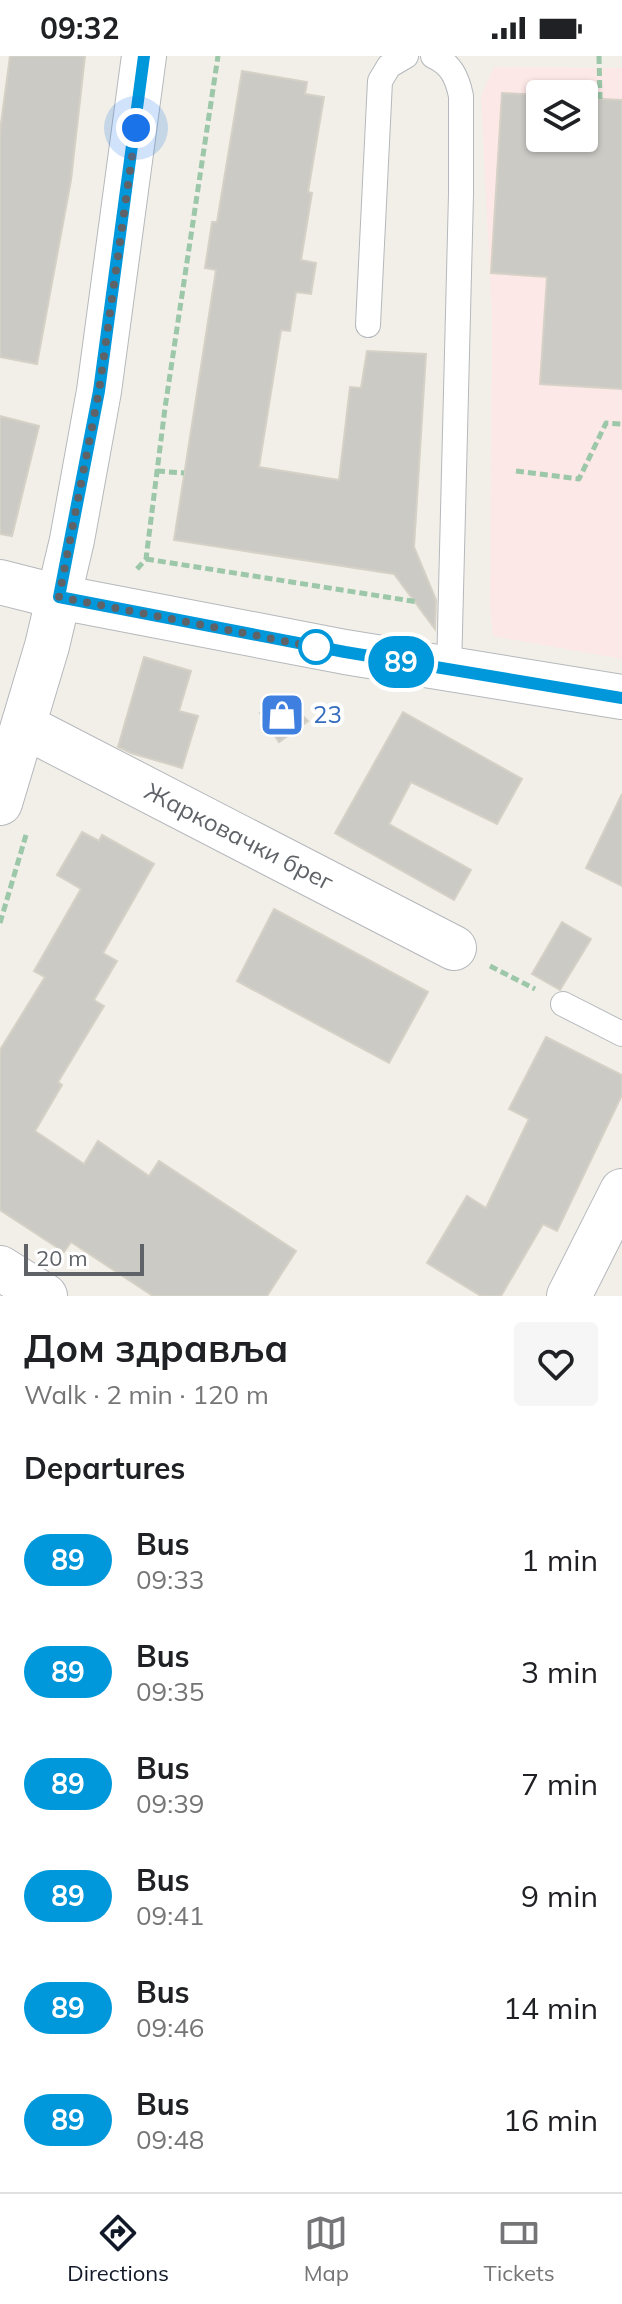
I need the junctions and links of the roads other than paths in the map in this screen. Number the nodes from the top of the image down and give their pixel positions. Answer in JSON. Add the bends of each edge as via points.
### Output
{"nodes":[{"id":1,"x":144,"y":56,"type":"edge"},
{"id":2,"x":406,"y":56,"type":"edge"},
{"id":3,"x":433,"y":56,"type":"edge"},
{"id":4,"x":368,"y":325,"type":"dead end"},
{"id":5,"x":0,"y":582,"type":"edge"},
{"id":6,"x":59,"y":597,"type":"junction"},
{"id":7,"x":449,"y":670,"type":"junction"},
{"id":8,"x":622,"y":697,"type":"edge"},
{"id":9,"x":24,"y":726,"type":"junction"},
{"id":10,"x":13,"y":819,"type":"edge"},
{"id":11,"x":454,"y":948,"type":"road end"},
{"id":12,"x":563,"y":1004,"type":"road end"},
{"id":13,"x":622,"y":1034,"type":"edge"},
{"id":14,"x":622,"y":1191,"type":"edge"},
{"id":15,"x":0,"y":1268,"type":"edge"},
{"id":16,"x":45,"y":1296,"type":"edge"},
{"id":17,"x":569,"y":1296,"type":"edge"}],
"edges":[{"from":1,"to":6,"type":"street","via":[[99,391]]},
{"from":2,"to":4,"type":"lane","via":[[389,66],[380,81]]},
{"from":3,"to":7,"type":"lane","via":[[451,68],[461,96]]},
{"from":5,"to":6,"type":"street"},
{"from":6,"to":7,"type":"street"},
{"from":6,"to":9,"type":"street"},
{"from":7,"to":8,"type":"street"},
{"from":9,"to":10,"type":"street"},
{"from":9,"to":11,"type":"street","name":"Жарковачки брег"},
{"from":12,"to":13,"type":"lane"},
{"from":14,"to":17,"type":"street"},
{"from":15,"to":16,"type":"street"}]}
